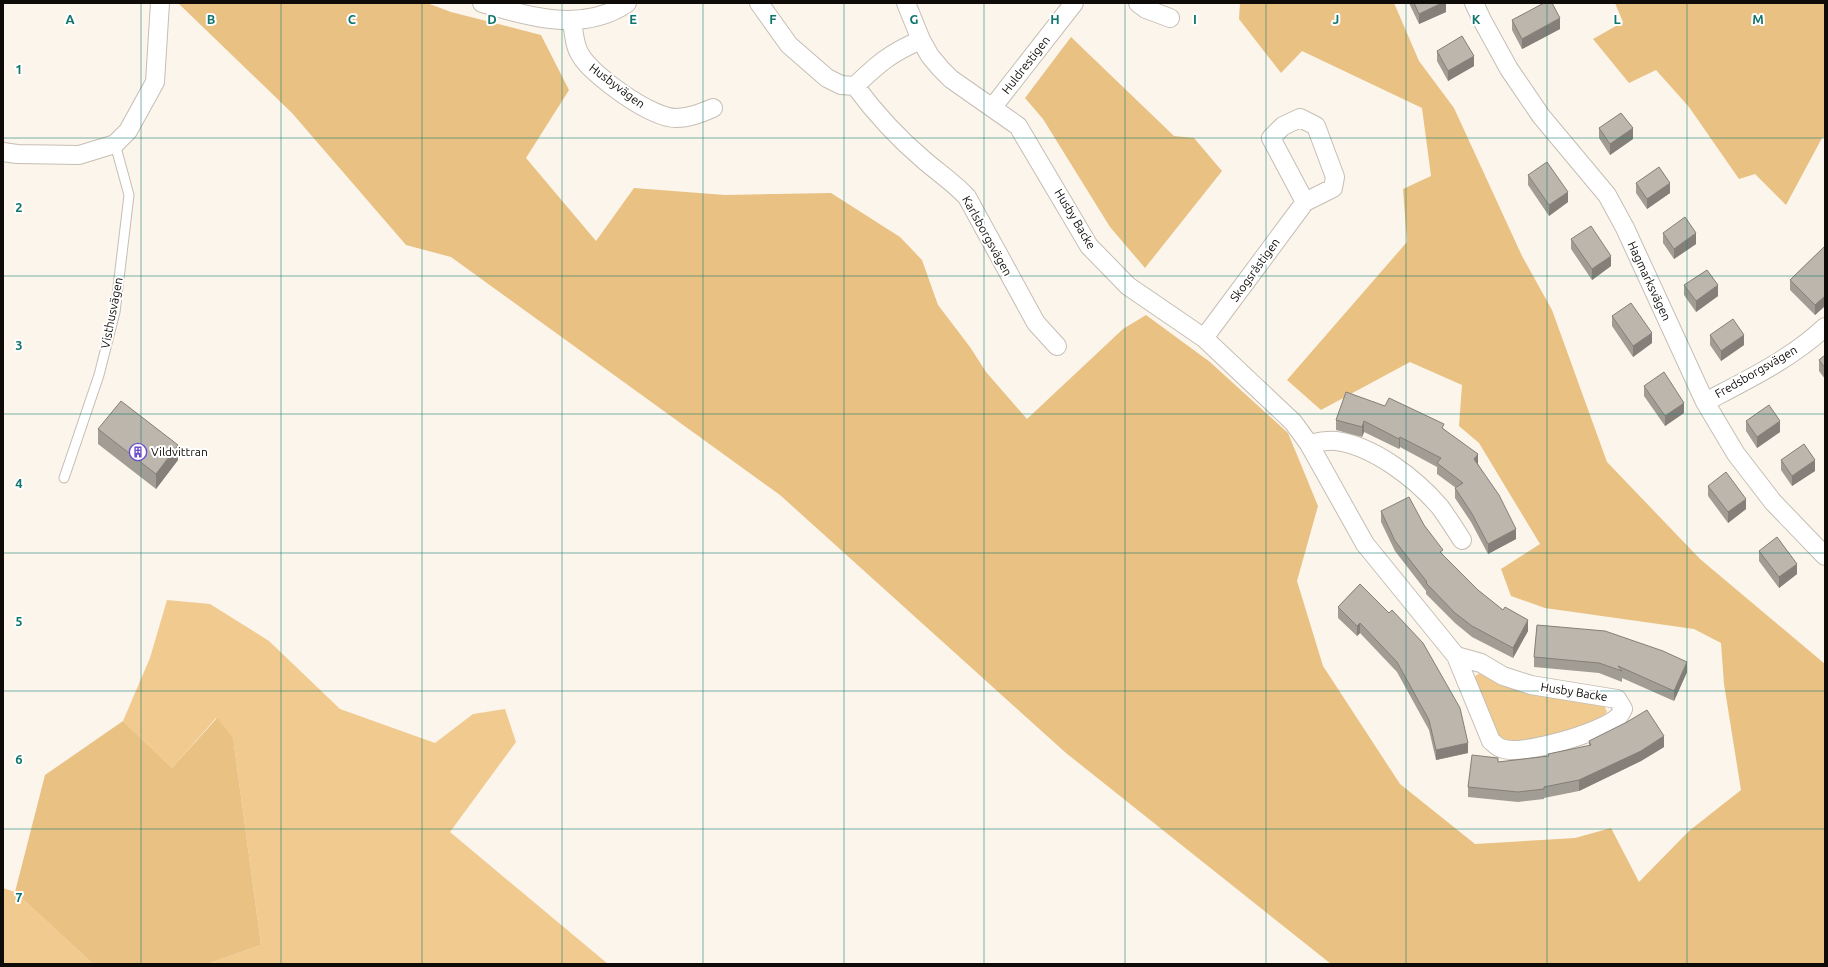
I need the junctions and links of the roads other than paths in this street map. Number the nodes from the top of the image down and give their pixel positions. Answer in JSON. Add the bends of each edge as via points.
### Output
{"nodes":[{"id":1,"x":160,"y":3,"type":"edge"},
{"id":2,"x":482,"y":3,"type":"edge"},
{"id":3,"x":627,"y":3,"type":"edge"},
{"id":4,"x":759,"y":3,"type":"edge"},
{"id":5,"x":906,"y":3,"type":"edge"},
{"id":6,"x":1074,"y":3,"type":"edge"},
{"id":7,"x":1138,"y":3,"type":"edge"},
{"id":8,"x":1474,"y":3,"type":"edge"},
{"id":9,"x":1170,"y":18,"type":"dead end"},
{"id":10,"x":572,"y":21,"type":"junction"},
{"id":11,"x":921,"y":40,"type":"junction"},
{"id":12,"x":855,"y":86,"type":"junction"},
{"id":13,"x":714,"y":108,"type":"dead end"},
{"id":14,"x":992,"y":108,"type":"junction"},
{"id":15,"x":115,"y":144,"type":"junction"},
{"id":16,"x":3,"y":152,"type":"edge"},
{"id":17,"x":1305,"y":202,"type":"dead end"},
{"id":18,"x":1825,"y":327,"type":"edge"},
{"id":19,"x":1204,"y":338,"type":"junction"},
{"id":20,"x":1057,"y":346,"type":"dead end"},
{"id":21,"x":1705,"y":402,"type":"junction"},
{"id":22,"x":1309,"y":444,"type":"junction"},
{"id":23,"x":64,"y":478,"type":"dead end"},
{"id":24,"x":1462,"y":540,"type":"dead end"},
{"id":25,"x":1825,"y":556,"type":"edge"},
{"id":26,"x":1456,"y":656,"type":"junction"}],
"edges":[{"from":1,"to":15,"type":"street","via":[[155,82],[128,131]]},
{"from":2,"to":10,"type":"street","via":[[516,13]]},
{"from":3,"to":10,"type":"street","via":[[602,15]]},
{"from":4,"to":12,"type":"street","via":[[790,45],[828,78],[841,85]]},
{"from":5,"to":11,"type":"street","name":"Husby Backe"},
{"from":6,"to":14,"type":"street","name":"Huldrestigen"},
{"from":7,"to":9,"type":"street","via":[[1146,9]]},
{"from":8,"to":21,"type":"street","name":"Hagmarksvägen","via":[[1509,69],[1541,116],[1606,195],[1625,228]]},
{"from":10,"to":13,"type":"street","name":"Husbyvägen","via":[[575,43],[589,68],[632,100],[655,113],[674,118],[690,117]]},
{"from":11,"to":12,"type":"street","via":[[881,61]]},
{"from":11,"to":14,"type":"street","name":"Husby Backe","via":[[930,56],[951,79]]},
{"from":12,"to":20,"type":"street","name":"Karlsborgsvägen","via":[[896,133],[967,197],[1036,323]]},
{"from":14,"to":19,"type":"street","name":"Husby Backe","via":[[1018,126],[1088,246],[1128,286]]},
{"from":15,"to":16,"type":"street","via":[[79,155]]},
{"from":15,"to":23,"type":"lane","name":"Visthusvägen","via":[[129,195],[115,312],[99,375]]},
{"from":17,"to":19,"type":"street","name":"Skogsråstigen"},
{"from":18,"to":21,"type":"street","name":"Fredsborgsvägen","via":[[1786,358]]},
{"from":19,"to":22,"type":"street","name":"Husby Backe","via":[[1293,422]]},
{"from":21,"to":25,"type":"street","name":"Hagmarksvägen","via":[[1736,454],[1773,502]]},
{"from":22,"to":24,"type":"street","via":[[1336,441],[1355,446],[1385,460],[1412,479],[1440,507]]},
{"from":22,"to":26,"type":"street","name":"Husby Backe","via":[[1365,544]]},
{"from":26,"to":26,"type":"street","name":"Husby Backe","via":[[1491,741],[1501,748],[1517,750],[1573,738],[1605,725],[1618,717],[1623,709],[1617,699],[1531,684],[1503,676],[1481,663]]}]}
